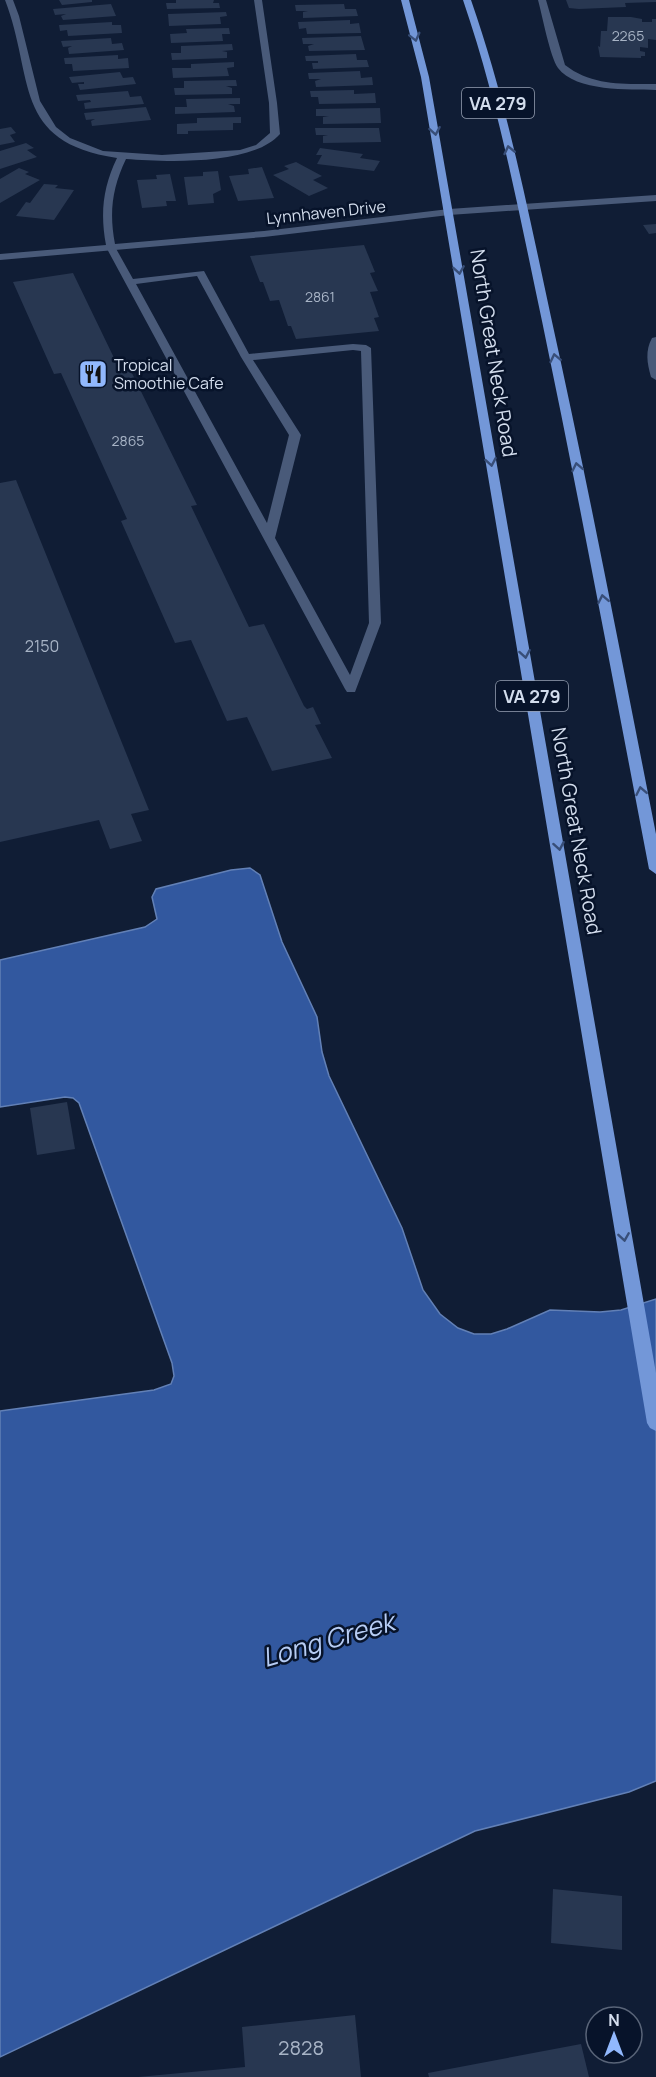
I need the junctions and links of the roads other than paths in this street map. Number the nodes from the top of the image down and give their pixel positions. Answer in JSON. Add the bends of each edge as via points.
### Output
{"nodes":[{"id":1,"x":9,"y":0,"type":"edge"},
{"id":2,"x":258,"y":0,"type":"edge"},
{"id":3,"x":405,"y":0,"type":"edge"},
{"id":4,"x":467,"y":0,"type":"edge"},
{"id":5,"x":542,"y":0,"type":"edge"},
{"id":6,"x":656,"y":87,"type":"edge"},
{"id":7,"x":123,"y":156,"type":"junction"},
{"id":8,"x":656,"y":198,"type":"edge"},
{"id":9,"x":522,"y":207,"type":"junction"},
{"id":10,"x":449,"y":212,"type":"junction"},
{"id":11,"x":111,"y":247,"type":"junction"},
{"id":12,"x":0,"y":257,"type":"edge"},
{"id":13,"x":130,"y":282,"type":"junction"},
{"id":14,"x":656,"y":340,"type":"edge"},
{"id":15,"x":246,"y":357,"type":"junction"},
{"id":16,"x":656,"y":377,"type":"edge"},
{"id":17,"x":269,"y":538,"type":"junction"},
{"id":18,"x":656,"y":869,"type":"edge"},
{"id":19,"x":656,"y":1423,"type":"edge"}],
"edges":[{"from":1,"to":7,"type":"street","via":[[18,19],[32,89],[53,128],[84,147]]},
{"from":2,"to":7,"type":"street","via":[[273,103],[274,134],[269,141],[261,147],[229,154],[158,159]]},
{"from":3,"to":10,"type":"main road","name":"North Great Neck Road","number":"VA 279","one_way":true,"via":[[425,77]]},
{"from":9,"to":4,"type":"main road","number":"VA 279","one_way":true,"via":[[486,51]]},
{"from":5,"to":6,"type":"street","via":[[561,66],[568,73],[599,84]]},
{"from":7,"to":11,"type":"street","via":[[106,199]]},
{"from":8,"to":9,"type":"street","name":"Lynnhaven Drive"},
{"from":9,"to":10,"type":"street","name":"Lynnhaven Drive"},
{"from":18,"to":9,"type":"main road","number":"VA 279","one_way":true},
{"from":10,"to":11,"type":"street","name":"Lynnhaven Drive","via":[[334,227]]},
{"from":10,"to":19,"type":"main road","name":"North Great Neck Road","number":"VA 279","one_way":true},
{"from":11,"to":12,"type":"street","name":"Lynnhaven Drive"},
{"from":11,"to":13,"type":"street"},
{"from":13,"to":15,"type":"street","via":[[200,273]]},
{"from":13,"to":17,"type":"street"},
{"from":14,"to":16,"type":"street","via":[[651,362]]},
{"from":15,"to":17,"type":"street","via":[[295,435]]},
{"from":15,"to":17,"type":"street","via":[[366,348],[375,623],[351,688]]}]}
